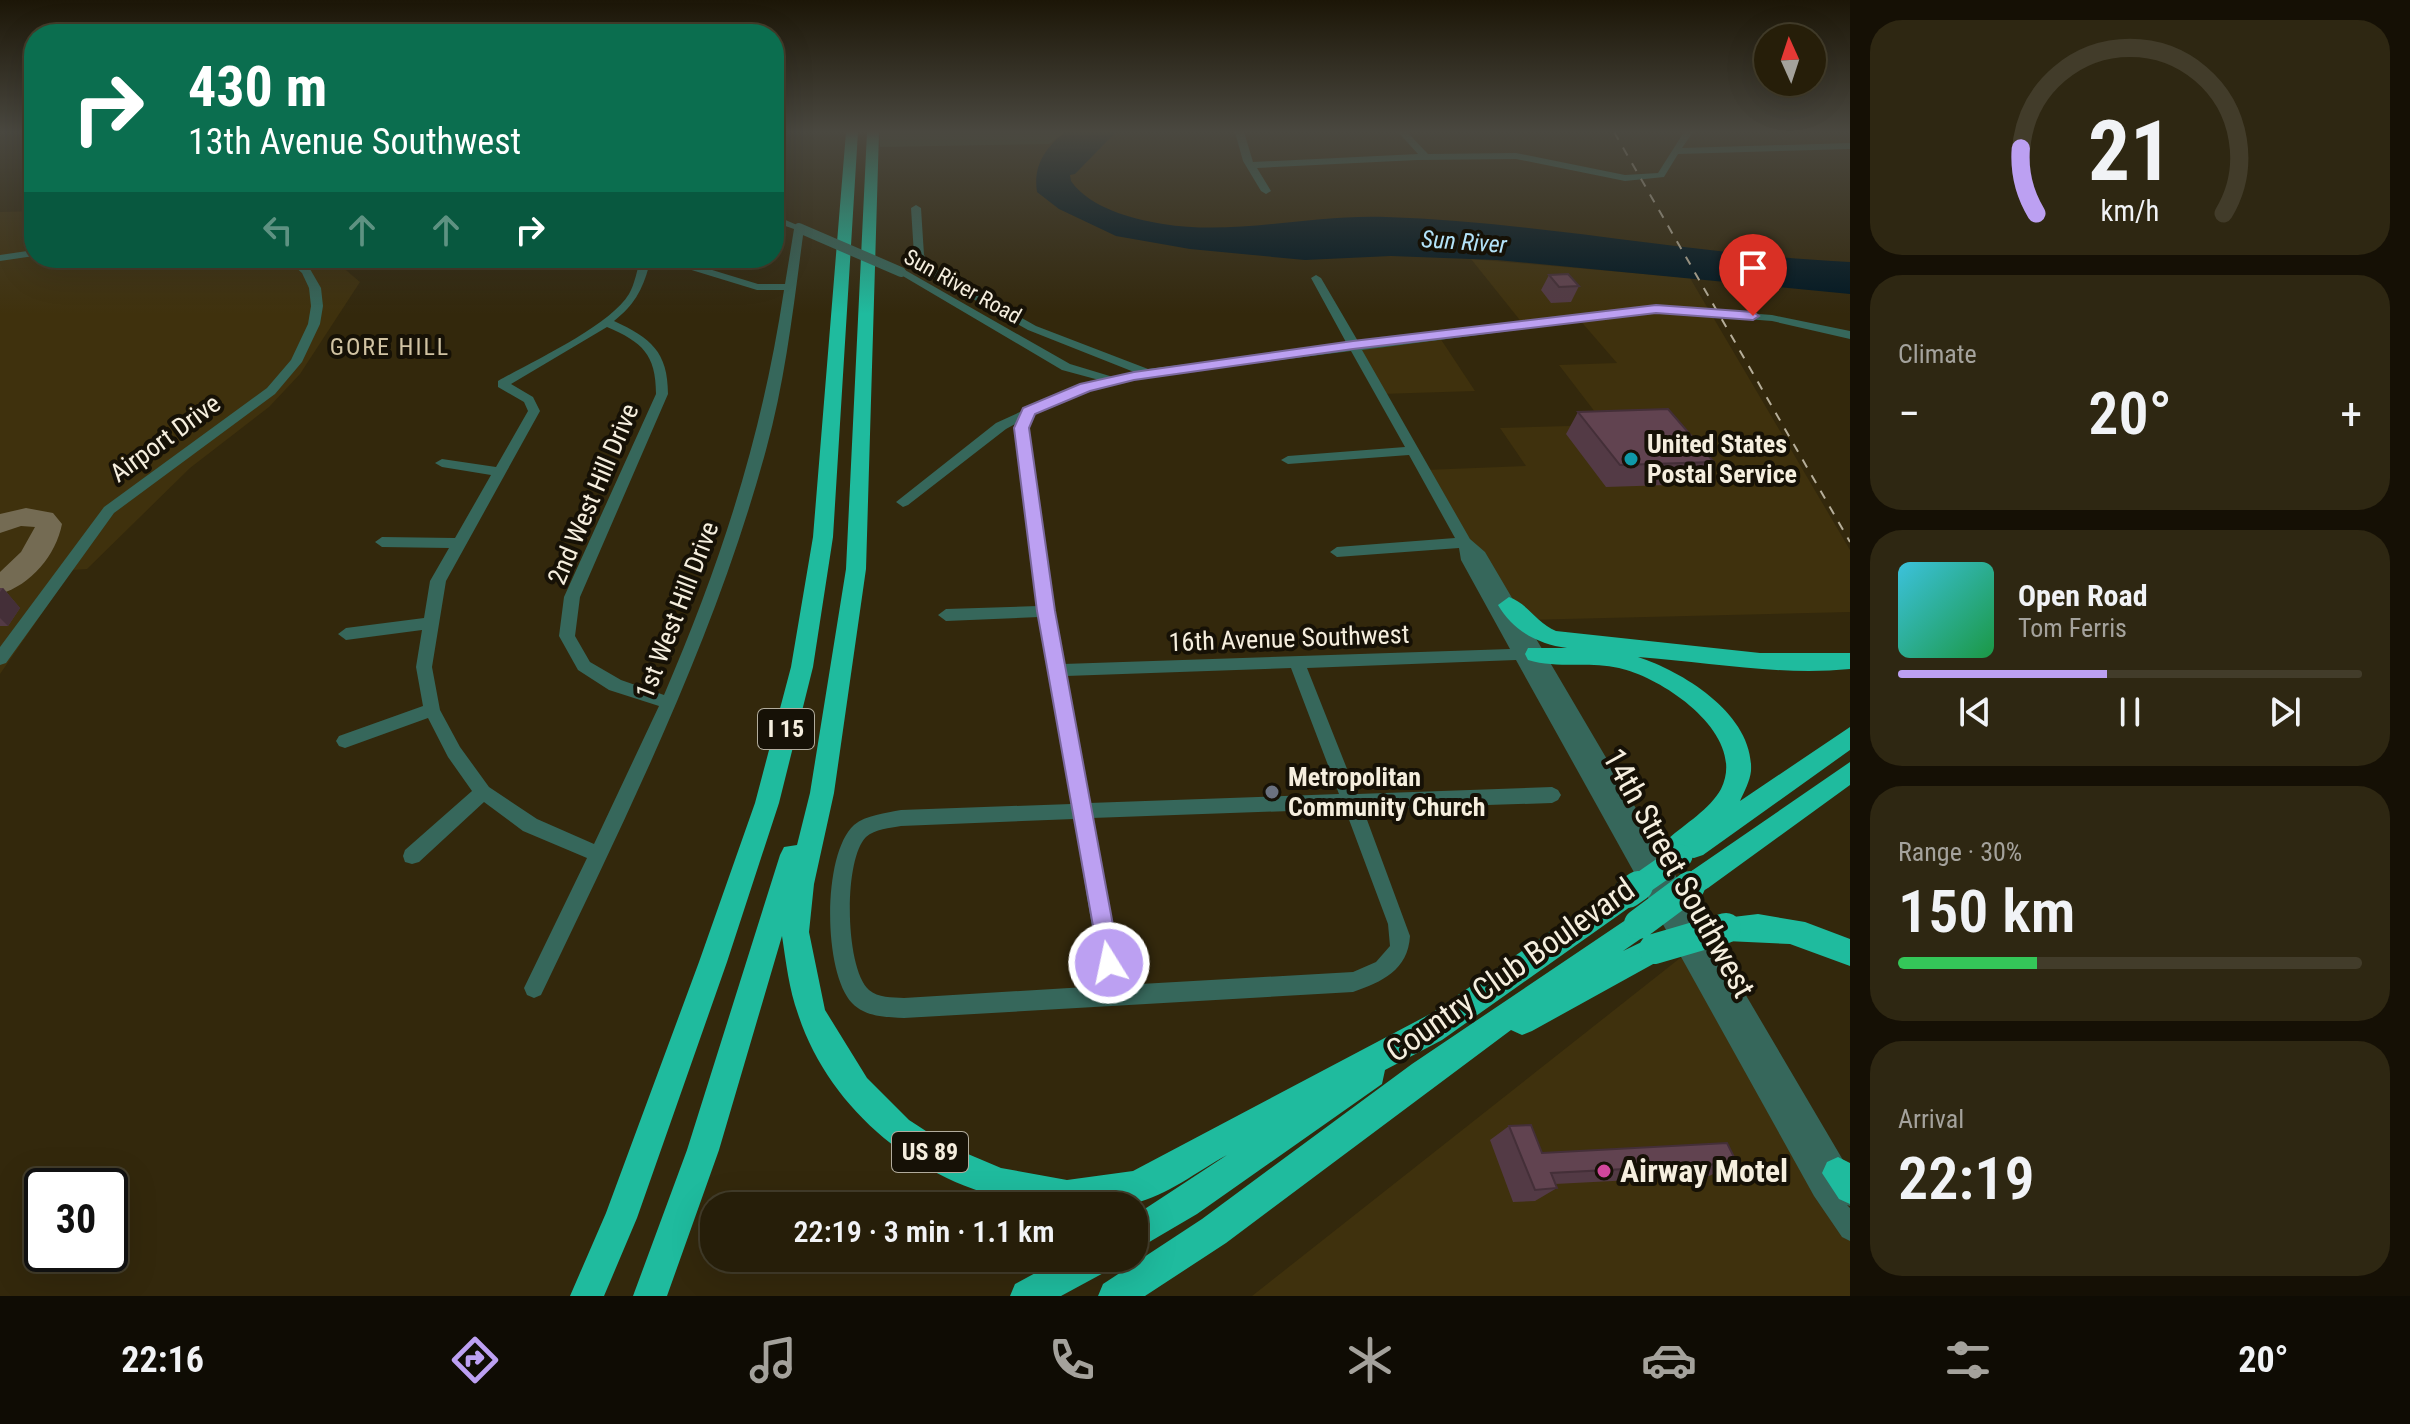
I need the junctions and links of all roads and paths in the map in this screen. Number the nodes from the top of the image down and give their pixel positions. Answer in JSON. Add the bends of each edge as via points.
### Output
{"nodes":[{"id":1,"x":848,"y":192,"type":"edge"},
{"id":2,"x":871,"y":192,"type":"edge"},
{"id":3,"x":916,"y":208,"type":"dead end"},
{"id":4,"x":784,"y":222,"type":"edge"},
{"id":5,"x":799,"y":228,"type":"junction"},
{"id":6,"x":24,"y":254,"type":"edge"},
{"id":7,"x":0,"y":258,"type":"edge"},
{"id":8,"x":304,"y":268,"type":"edge"},
{"id":9,"x":643,"y":268,"type":"edge"},
{"id":10,"x":696,"y":268,"type":"edge"},
{"id":11,"x":1316,"y":278,"type":"dead end"},
{"id":12,"x":790,"y":287,"type":"junction"},
{"id":13,"x":606,"y":322,"type":"junction"},
{"id":14,"x":1850,"y":335,"type":"edge"},
{"id":15,"x":1353,"y":345,"type":"junction"},
{"id":16,"x":1148,"y":373,"type":"junction"},
{"id":17,"x":1134,"y":376,"type":"junction"},
{"id":18,"x":1036,"y":407,"type":"junction"},
{"id":19,"x":1414,"y":450,"type":"junction"},
{"id":20,"x":1288,"y":460,"type":"dead end"},
{"id":21,"x":442,"y":463,"type":"dead end"},
{"id":22,"x":499,"y":472,"type":"junction"},
{"id":23,"x":903,"y":502,"type":"dead end"},
{"id":24,"x":382,"y":542,"type":"dead end"},
{"id":25,"x":1465,"y":542,"type":"junction"},
{"id":26,"x":457,"y":543,"type":"junction"},
{"id":27,"x":1337,"y":552,"type":"dead end"},
{"id":28,"x":1509,"y":605,"type":"junction"},
{"id":29,"x":1046,"y":611,"type":"junction"},
{"id":30,"x":946,"y":615,"type":"dead end"},
{"id":31,"x":429,"y":623,"type":"junction"},
{"id":32,"x":346,"y":634,"type":"dead end"},
{"id":33,"x":846,"y":644,"type":"junction"},
{"id":34,"x":1639,"y":649,"type":"junction"},
{"id":35,"x":1529,"y":654,"type":"junction"},
{"id":36,"x":0,"y":659,"type":"edge"},
{"id":37,"x":1850,"y":661,"type":"edge"},
{"id":38,"x":1297,"y":662,"type":"junction"},
{"id":39,"x":1058,"y":670,"type":"junction"},
{"id":40,"x":668,"y":703,"type":"junction"},
{"id":41,"x":432,"y":710,"type":"junction"},
{"id":42,"x":1850,"y":737,"type":"edge"},
{"id":43,"x":345,"y":741,"type":"dead end"},
{"id":44,"x":1850,"y":772,"type":"edge"},
{"id":45,"x":483,"y":792,"type":"junction"},
{"id":46,"x":1552,"y":795,"type":"dead end"},
{"id":47,"x":1351,"y":802,"type":"junction"},
{"id":48,"x":1083,"y":811,"type":"junction"},
{"id":49,"x":1679,"y":852,"type":"junction"},
{"id":50,"x":598,"y":854,"type":"junction"},
{"id":51,"x":412,"y":856,"type":"dead end"},
{"id":52,"x":1647,"y":937,"type":"junction"},
{"id":53,"x":1850,"y":953,"type":"edge"},
{"id":54,"x":534,"y":988,"type":"dead end"},
{"id":55,"x":1114,"y":994,"type":"junction"},
{"id":56,"x":1442,"y":1023,"type":"junction"},
{"id":57,"x":1846,"y":1185,"type":"edge"},
{"id":58,"x":1148,"y":1226,"type":"edge"},
{"id":59,"x":1850,"y":1229,"type":"edge"},
{"id":60,"x":1214,"y":1231,"type":"junction"},
{"id":61,"x":1071,"y":1272,"type":"edge"},
{"id":62,"x":587,"y":1296,"type":"edge"},
{"id":63,"x":650,"y":1296,"type":"edge"},
{"id":64,"x":1027,"y":1296,"type":"edge"},
{"id":65,"x":1115,"y":1296,"type":"edge"},
{"id":66,"x":1142,"y":1296,"type":"edge"}],
"edges":[{"from":1,"to":62,"type":"highway","number":"I 15","via":[[823,537],[802,667],[767,803],[713,962],[621,1218]]},
{"from":2,"to":33,"type":"highway","number":"I 15","via":[[862,475]]},
{"from":3,"to":16,"type":"street","via":[[919,255],[931,271],[1032,328]]},
{"from":4,"to":5,"type":"street","name":"Sun River Road"},
{"from":5,"to":12,"type":"street","name":"1st West Hill Drive"},
{"from":5,"to":17,"type":"street","name":"Sun River Road","bridge":true,"via":[[901,272],[1078,374]]},
{"from":6,"to":7,"type":"street"},
{"from":8,"to":36,"type":"street","name":"Airport Drive","via":[[319,302],[293,369],[271,391],[109,510]]},
{"from":9,"to":13,"type":"street","via":[[635,294]]},
{"from":10,"to":12,"type":"street","via":[[757,287]]},
{"from":11,"to":15,"type":"street","name":"14th Street Southwest"},
{"from":12,"to":40,"type":"street","name":"1st West Hill Drive","via":[[759,450],[729,548]]},
{"from":13,"to":22,"type":"street","via":[[502,384],[529,400],[534,411]]},
{"from":13,"to":40,"type":"street","name":"2nd West Hill Drive","via":[[654,351],[664,372],[662,394],[572,597],[567,636],[584,666],[615,685]]},
{"from":14,"to":15,"type":"street","via":[[1772,318],[1656,309]]},
{"from":15,"to":16,"type":"street"},
{"from":15,"to":19,"type":"street","name":"14th Street Southwest"},
{"from":16,"to":17,"type":"street"},
{"from":17,"to":18,"type":"street"},
{"from":18,"to":23,"type":"street","via":[[1001,426]]},
{"from":18,"to":29,"type":"street","via":[[1021,428]]},
{"from":19,"to":20,"type":"street"},
{"from":19,"to":25,"type":"street","name":"14th Street Southwest"},
{"from":21,"to":22,"type":"street"},
{"from":22,"to":26,"type":"street"},
{"from":24,"to":26,"type":"street"},
{"from":25,"to":27,"type":"street"},
{"from":25,"to":28,"type":"street","name":"14th Street Southwest","via":[[1480,556]]},
{"from":25,"to":35,"type":"street","name":"14th Street Southwest","via":[[1468,560]]},
{"from":26,"to":31,"type":"street","via":[[438,581]]},
{"from":28,"to":34,"type":"highway","via":[[1531,630],[1554,641]]},
{"from":28,"to":35,"type":"street","name":"14th Street Southwest"},
{"from":29,"to":30,"type":"street"},
{"from":29,"to":39,"type":"street"},
{"from":31,"to":32,"type":"street"},
{"from":31,"to":41,"type":"street","via":[[424,667]]},
{"from":33,"to":56,"type":"highway","number":"US 89","via":[[801,884],[795,932],[802,977],[823,1037],[856,1089],[898,1131],[938,1157],[1001,1184],[1067,1196],[1136,1187]]},
{"from":33,"to":63,"type":"highway","number":"I 15","via":[[767,950]]},
{"from":34,"to":35,"type":"highway"},
{"from":34,"to":37,"type":"highway","via":[[1789,663]]},
{"from":35,"to":38,"type":"street","name":"16th Avenue Southwest"},
{"from":35,"to":49,"type":"highway","via":[[1635,664],[1674,682],[1726,729],[1737,758],[1731,794]]},
{"from":35,"to":57,"type":"street","name":"14th Street Southwest"},
{"from":35,"to":59,"type":"street","name":"14th Street Southwest","via":[[1814,1174]]},
{"from":38,"to":39,"type":"street","name":"16th Avenue Southwest"},
{"from":38,"to":47,"type":"street"},
{"from":39,"to":48,"type":"street"},
{"from":40,"to":50,"type":"street","name":"1st West Hill Drive"},
{"from":41,"to":43,"type":"street"},
{"from":41,"to":45,"type":"street"},
{"from":42,"to":49,"type":"highway","name":"Country Club Boulevard"},
{"from":44,"to":52,"type":"highway","name":"Country Club Boulevard","bridge":true,"via":[[1699,880]]},
{"from":45,"to":50,"type":"street","via":[[530,825]]},
{"from":45,"to":51,"type":"street"},
{"from":46,"to":47,"type":"street"},
{"from":47,"to":48,"type":"street"},
{"from":47,"to":55,"type":"street","via":[[1403,939],[1396,958],[1377,975],[1353,982]]},
{"from":48,"to":55,"type":"street"},
{"from":48,"to":55,"type":"street","via":[[901,818],[858,832],[848,851],[841,906],[842,958],[855,991],[873,1006]]},
{"from":49,"to":56,"type":"highway","name":"Country Club Boulevard","bridge":true},
{"from":50,"to":54,"type":"street","name":"1st West Hill Drive"},
{"from":52,"to":53,"type":"highway","bridge":true,"via":[[1748,926],[1794,931]]},
{"from":52,"to":60,"type":"highway","name":"Country Club Boulevard","via":[[1423,1075]]},
{"from":56,"to":58,"type":"highway"},
{"from":60,"to":65,"type":"highway"},
{"from":60,"to":66,"type":"highway"},
{"from":61,"to":64,"type":"highway"}]}
